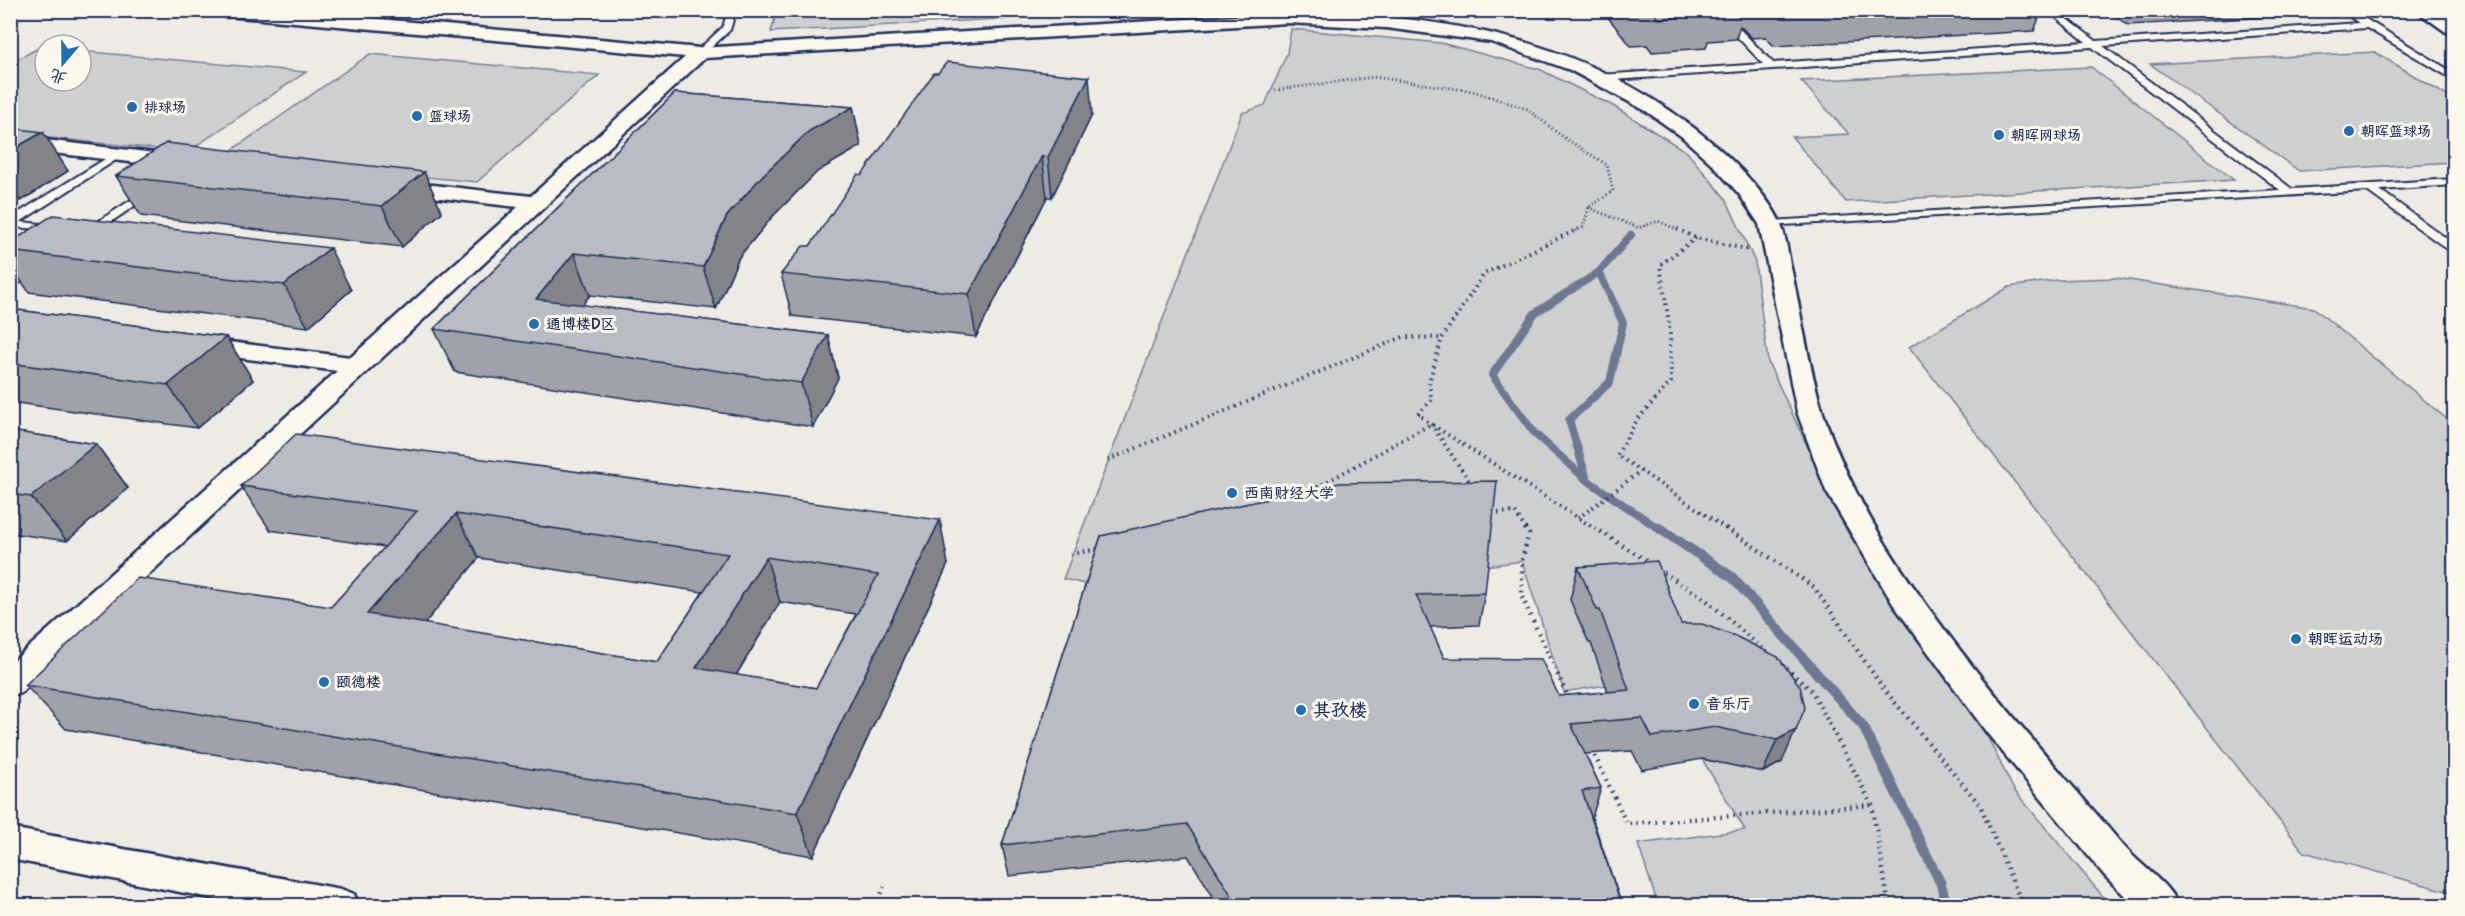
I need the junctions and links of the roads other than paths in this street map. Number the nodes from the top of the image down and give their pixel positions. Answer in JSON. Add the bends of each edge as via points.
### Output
{"nodes":[{"id":1,"x":216,"y":10,"type":"edge"},
{"id":2,"x":732,"y":10,"type":"edge"},
{"id":3,"x":1716,"y":10,"type":"edge"},
{"id":4,"x":2057,"y":10,"type":"edge"},
{"id":5,"x":2344,"y":10,"type":"edge"},
{"id":6,"x":2425,"y":10,"type":"edge"},
{"id":7,"x":2046,"y":11,"type":"edge"},
{"id":8,"x":1285,"y":14,"type":"edge"},
{"id":9,"x":2369,"y":26,"type":"junction"},
{"id":10,"x":2454,"y":27,"type":"edge"},
{"id":11,"x":2095,"y":44,"type":"junction"},
{"id":12,"x":700,"y":53,"type":"junction"},
{"id":13,"x":1770,"y":66,"type":"junction"},
{"id":14,"x":2454,"y":77,"type":"edge"},
{"id":15,"x":1599,"y":78,"type":"junction"},
{"id":16,"x":10,"y":142,"type":"edge"},
{"id":17,"x":118,"y":154,"type":"junction"},
{"id":18,"x":196,"y":163,"type":"joint"},
{"id":19,"x":2454,"y":182,"type":"edge"},
{"id":20,"x":375,"y":184,"type":"edge"},
{"id":21,"x":2369,"y":187,"type":"junction"},
{"id":22,"x":2290,"y":192,"type":"junction"},
{"id":23,"x":537,"y":203,"type":"junction"},
{"id":24,"x":10,"y":223,"type":"edge"},
{"id":25,"x":1770,"y":224,"type":"junction"},
{"id":26,"x":2454,"y":249,"type":"edge"},
{"id":27,"x":40,"y":265,"type":"edge"},
{"id":28,"x":10,"y":285,"type":"edge"},
{"id":29,"x":173,"y":342,"type":"edge"},
{"id":30,"x":359,"y":366,"type":"junction"},
{"id":31,"x":10,"y":684,"type":"edge"},
{"id":32,"x":10,"y":843,"type":"edge"},
{"id":33,"x":341,"y":906,"type":"edge"},
{"id":34,"x":2160,"y":906,"type":"edge"}],
"edges":[{"from":1,"to":12,"type":"street"},
{"from":2,"to":12,"type":"lane","via":[[727,28]]},
{"from":3,"to":13,"type":"lane"},
{"from":4,"to":7,"type":"lane"},
{"from":5,"to":9,"type":"lane"},
{"from":6,"to":10,"type":"main road"},
{"from":7,"to":11,"type":"lane"},
{"from":8,"to":12,"type":"street"},
{"from":8,"to":15,"type":"street","via":[[1384,22],[1497,38],[1565,60]]},
{"from":9,"to":11,"type":"lane"},
{"from":9,"to":14,"type":"lane"},
{"from":11,"to":13,"type":"lane"},
{"from":11,"to":22,"type":"lane"},
{"from":12,"to":23,"type":"street"},
{"from":13,"to":15,"type":"lane"},
{"from":15,"to":25,"type":"street","via":[[1672,118],[1723,161],[1756,199]]},
{"from":16,"to":17,"type":"street"},
{"from":17,"to":18,"type":"street"},
{"from":17,"to":24,"type":"lane"},
{"from":18,"to":24,"type":"lane","via":[[77,233]]},
{"from":19,"to":21,"type":"lane"},
{"from":20,"to":23,"type":"street"},
{"from":21,"to":22,"type":"lane"},
{"from":21,"to":26,"type":"lane"},
{"from":22,"to":25,"type":"lane"},
{"from":23,"to":30,"type":"street"},
{"from":25,"to":34,"type":"street","via":[[1810,412],[1840,491],[1904,596],[1999,724],[2118,865]]},
{"from":27,"to":28,"type":"lane"},
{"from":29,"to":30,"type":"street"},
{"from":30,"to":31,"type":"street"},
{"from":32,"to":33,"type":"street"}]}
